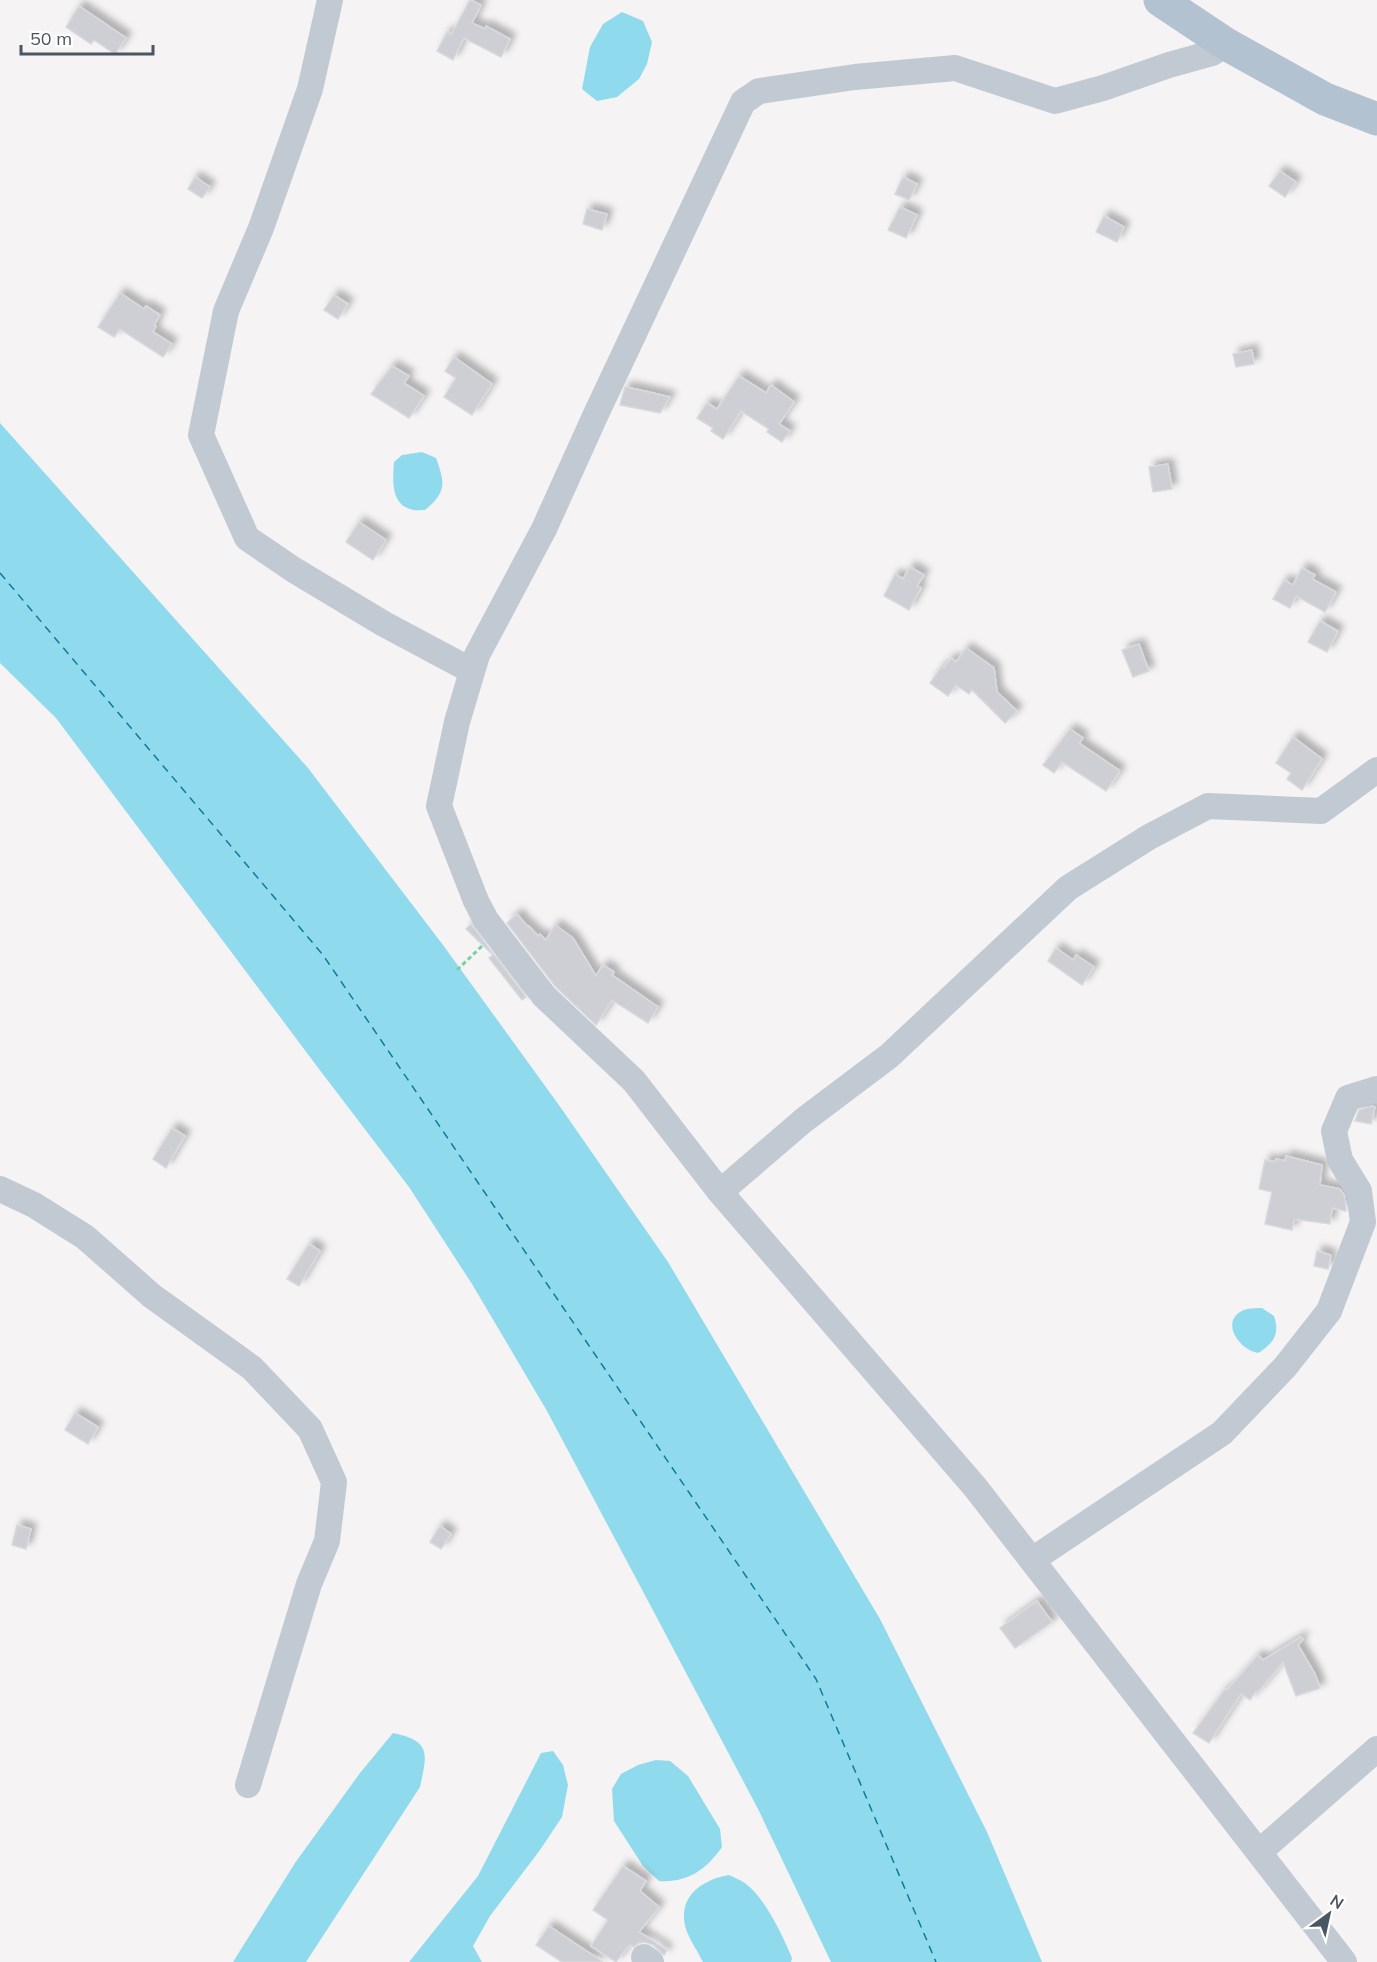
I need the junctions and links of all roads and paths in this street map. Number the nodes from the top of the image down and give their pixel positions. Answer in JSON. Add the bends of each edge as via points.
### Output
{"nodes":[{"id":1,"x":330,"y":0,"type":"edge"},
{"id":2,"x":1160,"y":0,"type":"edge"},
{"id":3,"x":1226,"y":44,"type":"junction"},
{"id":4,"x":1377,"y":119,"type":"edge"},
{"id":5,"x":472,"y":671,"type":"junction"},
{"id":6,"x":1377,"y":770,"type":"edge"},
{"id":7,"x":496,"y":933,"type":"junction"},
{"id":8,"x":457,"y":970,"type":"dead end"},
{"id":9,"x":1377,"y":1089,"type":"edge"},
{"id":10,"x":0,"y":1189,"type":"edge"},
{"id":11,"x":720,"y":1192,"type":"junction"},
{"id":12,"x":1032,"y":1560,"type":"junction"},
{"id":13,"x":1377,"y":1749,"type":"edge"},
{"id":14,"x":248,"y":1785,"type":"dead end"},
{"id":15,"x":1259,"y":1852,"type":"junction"},
{"id":16,"x":1344,"y":1962,"type":"edge"}],
"edges":[{"from":1,"to":5,"type":"street","via":[[310,88],[261,228],[226,310],[201,435],[247,538],[384,624]]},
{"from":2,"to":3,"type":"main road"},
{"from":3,"to":4,"type":"main road","via":[[1325,99]]},
{"from":3,"to":5,"type":"street","via":[[1212,53],[1055,101],[955,68],[759,91],[743,102],[544,529]]},
{"from":5,"to":7,"type":"street","via":[[439,806],[476,901]]},
{"from":6,"to":11,"type":"street","via":[[1321,811],[1208,806],[1149,837],[1068,888],[889,1056],[804,1120]]},
{"from":7,"to":8,"type":"path"},
{"from":7,"to":11,"type":"street","via":[[544,996],[634,1081]]},
{"from":9,"to":12,"type":"street","via":[[1348,1098],[1334,1131],[1340,1160],[1359,1191],[1363,1222],[1329,1311],[1285,1367],[1222,1433]]},
{"from":10,"to":14,"type":"street","via":[[86,1237],[152,1296],[252,1368],[310,1430],[334,1482],[327,1541],[309,1584]]},
{"from":11,"to":12,"type":"street","via":[[975,1487]]},
{"from":12,"to":15,"type":"street"},
{"from":13,"to":15,"type":"street"},
{"from":15,"to":16,"type":"street"}]}
